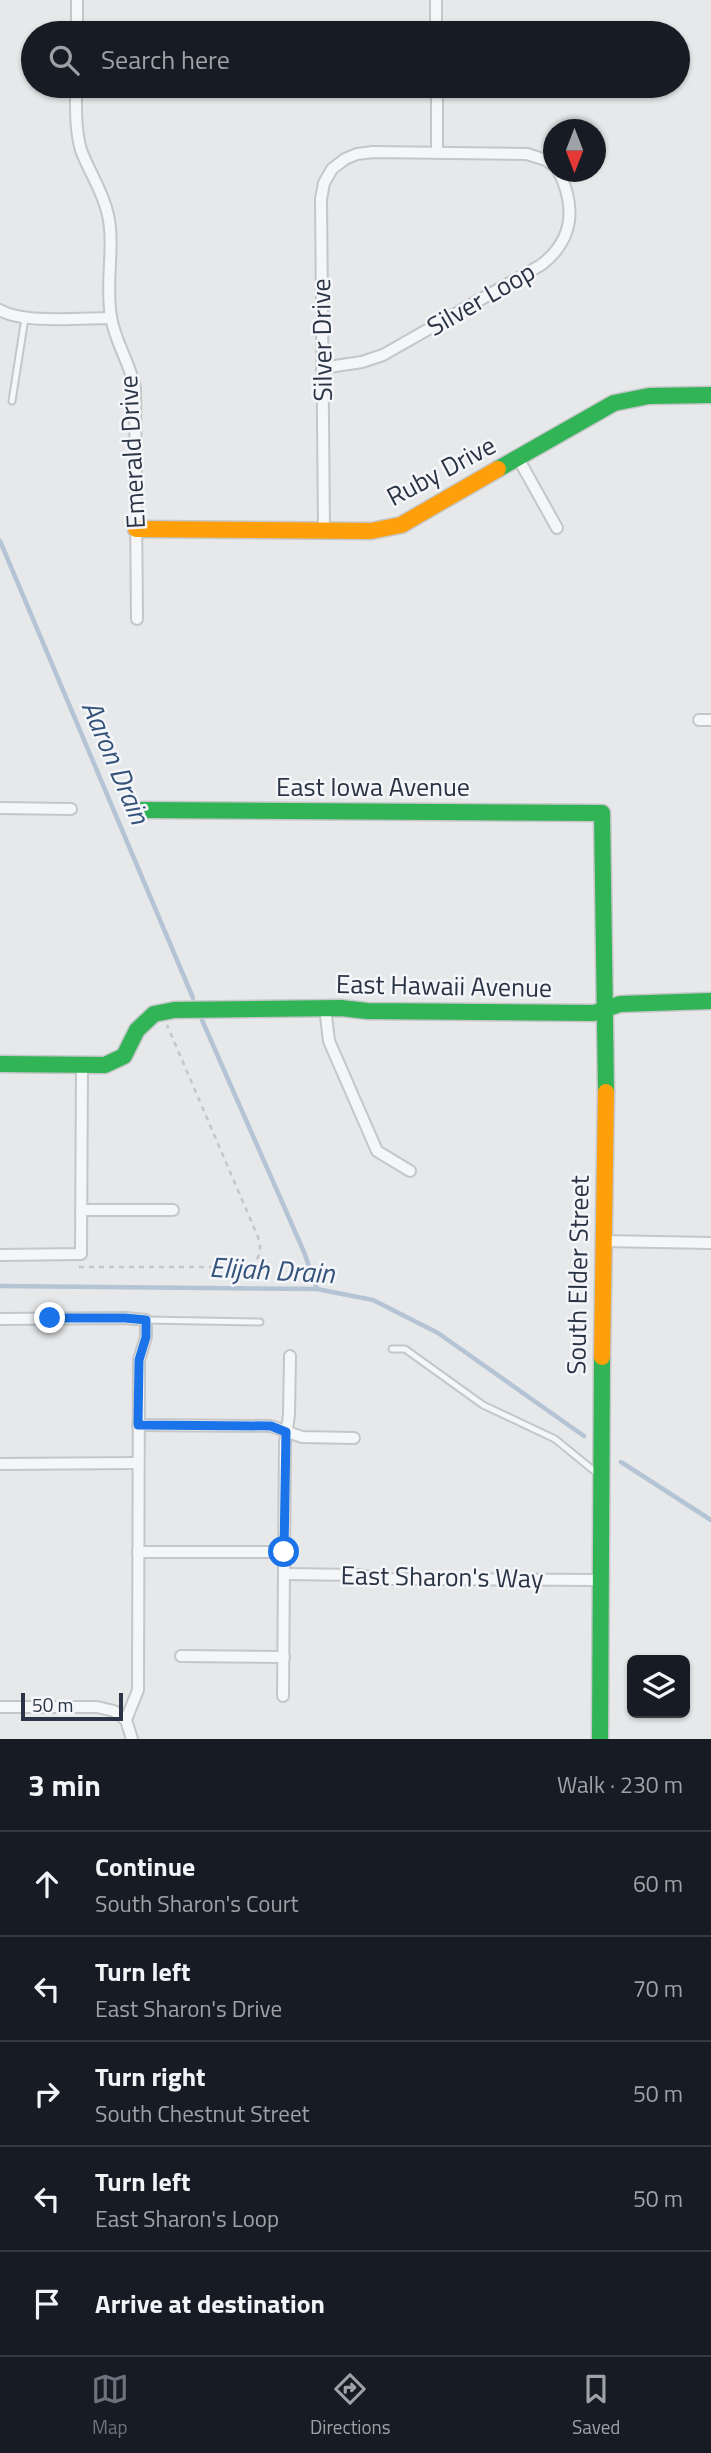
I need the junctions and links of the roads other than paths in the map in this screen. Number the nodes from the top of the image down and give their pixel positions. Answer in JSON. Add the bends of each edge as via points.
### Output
{"nodes":[{"id":1,"x":77,"y":0,"type":"edge"},
{"id":2,"x":436,"y":0,"type":"edge"},
{"id":3,"x":77,"y":21,"type":"edge"},
{"id":4,"x":436,"y":21,"type":"edge"},
{"id":5,"x":76,"y":98,"type":"edge"},
{"id":6,"x":437,"y":98,"type":"edge"},
{"id":7,"x":437,"y":153,"type":"junction"},
{"id":8,"x":543,"y":159,"type":"edge"},
{"id":9,"x":564,"y":182,"type":"edge"},
{"id":10,"x":0,"y":310,"type":"edge"},
{"id":11,"x":25,"y":318,"type":"junction"},
{"id":12,"x":111,"y":318,"type":"junction"},
{"id":13,"x":322,"y":368,"type":"junction"},
{"id":14,"x":711,"y":395,"type":"edge"},
{"id":15,"x":12,"y":401,"type":"dead end"},
{"id":16,"x":518,"y":458,"type":"junction"},
{"id":17,"x":557,"y":528,"type":"dead end"},
{"id":18,"x":136,"y":529,"type":"junction"},
{"id":19,"x":324,"y":530,"type":"junction"},
{"id":20,"x":138,"y":619,"type":"dead end"},
{"id":21,"x":699,"y":720,"type":"dead end"},
{"id":22,"x":711,"y":720,"type":"edge"},
{"id":23,"x":0,"y":808,"type":"edge"},
{"id":24,"x":71,"y":809,"type":"dead end"},
{"id":25,"x":142,"y":810,"type":"dead end"},
{"id":26,"x":602,"y":813,"type":"joint"},
{"id":27,"x":711,"y":1001,"type":"edge"},
{"id":28,"x":325,"y":1009,"type":"junction"},
{"id":29,"x":604,"y":1009,"type":"junction"},
{"id":30,"x":0,"y":1064,"type":"edge"},
{"id":31,"x":82,"y":1064,"type":"junction"},
{"id":32,"x":410,"y":1171,"type":"dead end"},
{"id":33,"x":81,"y":1210,"type":"junction"},
{"id":34,"x":173,"y":1210,"type":"dead end"},
{"id":35,"x":602,"y":1241,"type":"junction"},
{"id":36,"x":711,"y":1243,"type":"edge"},
{"id":37,"x":0,"y":1255,"type":"edge"},
{"id":38,"x":0,"y":1319,"type":"edge"},
{"id":39,"x":146,"y":1320,"type":"junction"},
{"id":40,"x":260,"y":1322,"type":"dead end"},
{"id":41,"x":392,"y":1349,"type":"dead end"},
{"id":42,"x":289,"y":1356,"type":"dead end"},
{"id":43,"x":138,"y":1425,"type":"junction"},
{"id":44,"x":286,"y":1432,"type":"junction"},
{"id":45,"x":355,"y":1438,"type":"dead end"},
{"id":46,"x":138,"y":1463,"type":"junction"},
{"id":47,"x":0,"y":1464,"type":"edge"},
{"id":48,"x":601,"y":1476,"type":"junction"},
{"id":49,"x":138,"y":1552,"type":"junction"},
{"id":50,"x":284,"y":1552,"type":"junction"},
{"id":51,"x":284,"y":1574,"type":"junction"},
{"id":52,"x":600,"y":1580,"type":"junction"},
{"id":53,"x":181,"y":1656,"type":"dead end"},
{"id":54,"x":284,"y":1657,"type":"junction"},
{"id":55,"x":283,"y":1696,"type":"dead end"},
{"id":56,"x":0,"y":1707,"type":"edge"},
{"id":57,"x":126,"y":1720,"type":"junction"},
{"id":58,"x":132,"y":1739,"type":"edge"},
{"id":59,"x":600,"y":1739,"type":"edge"}],
"edges":[{"from":1,"to":3,"type":"street"},
{"from":2,"to":4,"type":"street"},
{"from":5,"to":12,"type":"street","name":"Emerald Drive","via":[[80,147],[108,215]]},
{"from":6,"to":7,"type":"street"},
{"from":7,"to":8,"type":"street","via":[[527,154]]},
{"from":7,"to":13,"type":"street","name":"Silver Drive","via":[[373,152],[345,159],[324,183]]},
{"from":9,"to":13,"type":"street","name":"Silver Loop","via":[[566,238],[541,265],[383,355]]},
{"from":10,"to":11,"type":"street"},
{"from":11,"to":12,"type":"street"},
{"from":11,"to":15,"type":"lane"},
{"from":12,"to":18,"type":"street","name":"Emerald Drive","via":[[135,388]]},
{"from":13,"to":19,"type":"street","name":"Silver Drive"},
{"from":14,"to":16,"type":"street","name":"Ruby Drive","via":[[649,396],[614,403]]},
{"from":16,"to":17,"type":"street"},
{"from":16,"to":19,"type":"street","name":"Ruby Drive","via":[[401,525],[371,531]]},
{"from":18,"to":19,"type":"street","name":"Ruby Drive"},
{"from":18,"to":20,"type":"street","name":"Emerald Drive"},
{"from":21,"to":22,"type":"street"},
{"from":23,"to":24,"type":"street"},
{"from":25,"to":26,"type":"street","name":"East Iowa Avenue"},
{"from":26,"to":29,"type":"street","name":"South Elder Street"},
{"from":27,"to":29,"type":"street","name":"East Hawaii Avenue","via":[[620,1004]]},
{"from":28,"to":29,"type":"street","name":"East Hawaii Avenue","via":[[594,1013]]},
{"from":28,"to":31,"type":"street","name":"East Hawaii Avenue","via":[[154,1014],[137,1030],[124,1055],[105,1065]]},
{"from":28,"to":32,"type":"street","via":[[329,1041],[377,1151]]},
{"from":29,"to":35,"type":"street","name":"South Elder Street"},
{"from":30,"to":31,"type":"street"},
{"from":31,"to":33,"type":"street"},
{"from":33,"to":34,"type":"street"},
{"from":33,"to":37,"type":"street","via":[[80,1254]]},
{"from":35,"to":36,"type":"street"},
{"from":35,"to":48,"type":"street","name":"South Elder Street"},
{"from":38,"to":39,"type":"street"},
{"from":39,"to":40,"type":"lane"},
{"from":39,"to":43,"type":"street","via":[[139,1360]]},
{"from":41,"to":48,"type":"lane","via":[[405,1349],[483,1405],[555,1439]]},
{"from":42,"to":44,"type":"street"},
{"from":43,"to":44,"type":"street","via":[[271,1426]]},
{"from":43,"to":46,"type":"street"},
{"from":44,"to":45,"type":"street","via":[[302,1437]]},
{"from":44,"to":50,"type":"street"},
{"from":46,"to":47,"type":"street"},
{"from":46,"to":49,"type":"street"},
{"from":48,"to":52,"type":"street","name":"South Elder Street"},
{"from":49,"to":50,"type":"street"},
{"from":49,"to":57,"type":"street","via":[[138,1690]]},
{"from":50,"to":51,"type":"street"},
{"from":51,"to":52,"type":"street","name":"East Sharon's Way"},
{"from":51,"to":54,"type":"street"},
{"from":52,"to":59,"type":"street","name":"South Elder Street"},
{"from":53,"to":54,"type":"street"},
{"from":54,"to":55,"type":"street"},
{"from":56,"to":57,"type":"street","via":[[97,1707]]},
{"from":57,"to":58,"type":"street"}]}
